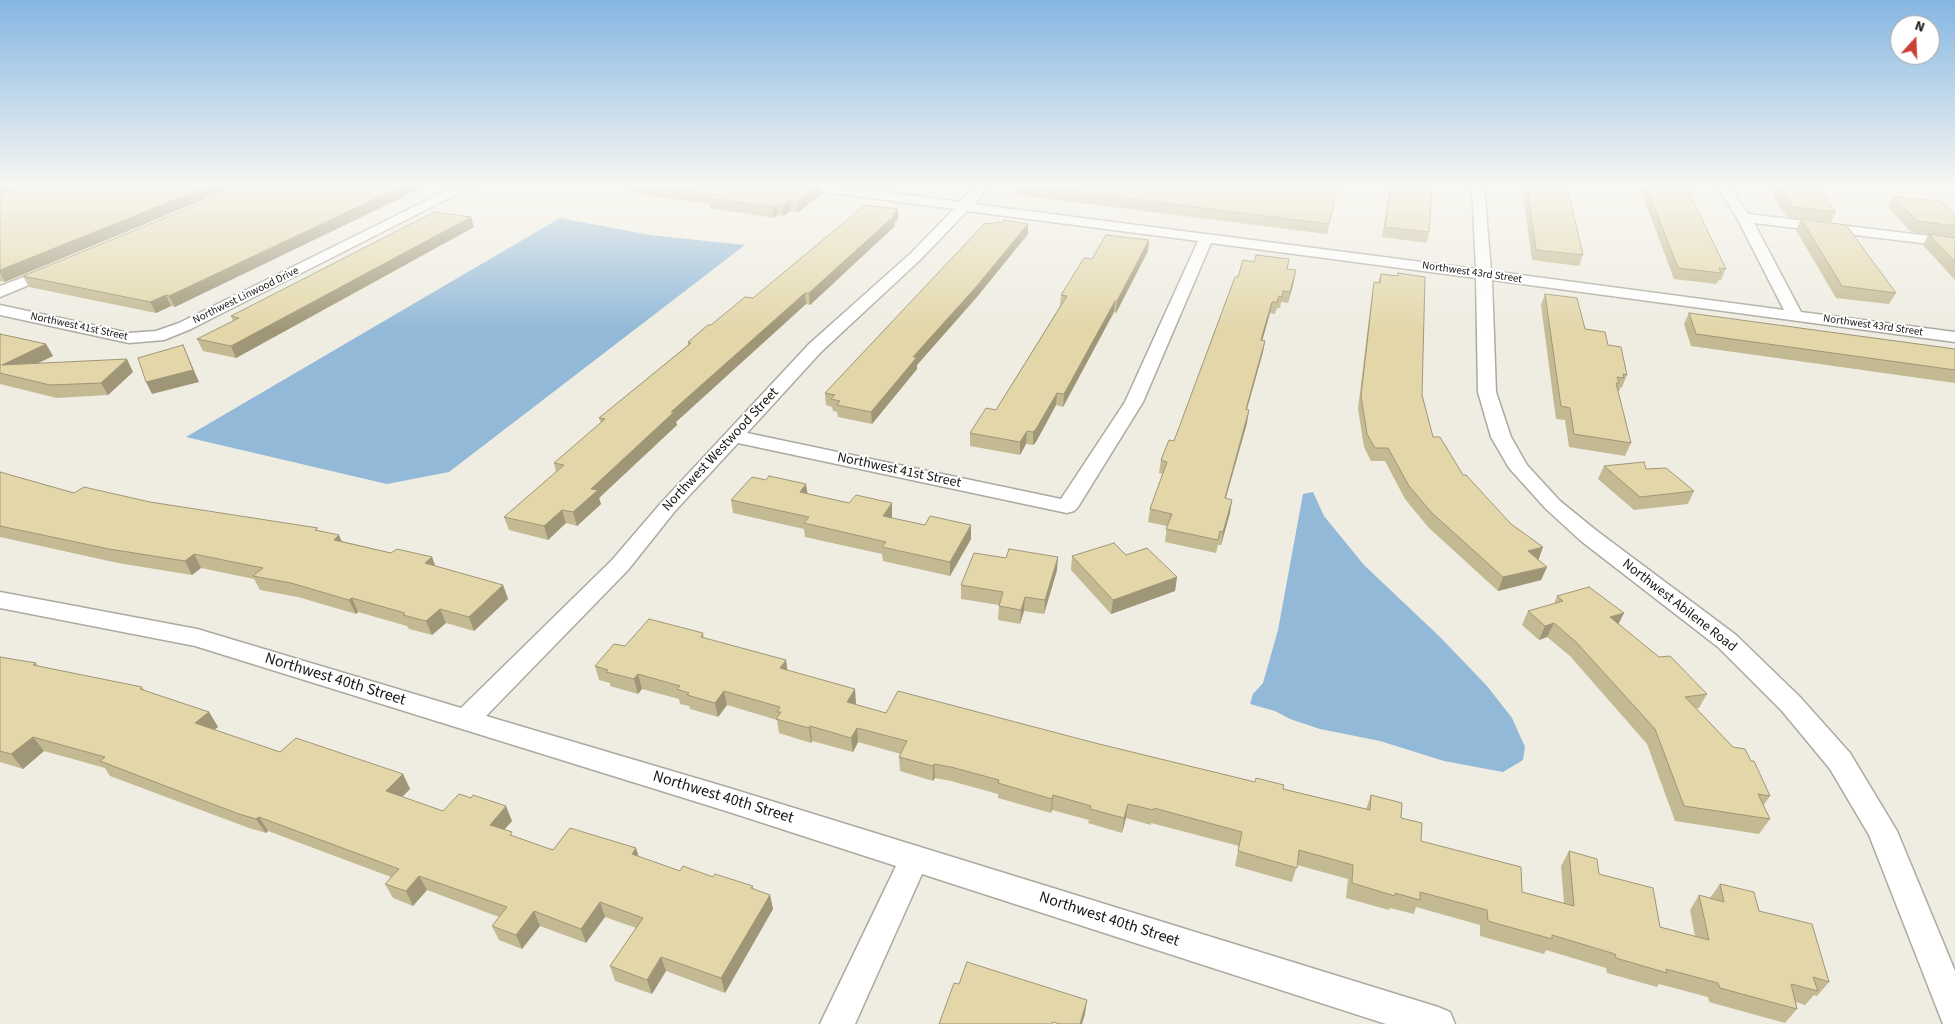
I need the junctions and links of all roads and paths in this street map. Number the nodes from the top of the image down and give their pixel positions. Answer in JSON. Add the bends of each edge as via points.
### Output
{"nodes":[{"id":1,"x":371,"y":234,"type":"edge"},
{"id":2,"x":938,"y":234,"type":"edge"},
{"id":3,"x":1167,"y":234,"type":"edge"},
{"id":4,"x":1481,"y":234,"type":"edge"},
{"id":5,"x":1752,"y":234,"type":"edge"},
{"id":6,"x":1877,"y":234,"type":"edge"},
{"id":7,"x":1206,"y":239,"type":"junction"},
{"id":8,"x":1955,"y":243,"type":"edge"},
{"id":9,"x":64,"y":265,"type":"edge"},
{"id":10,"x":1483,"y":274,"type":"junction"},
{"id":11,"x":0,"y":292,"type":"edge"},
{"id":12,"x":0,"y":310,"type":"edge"},
{"id":13,"x":1795,"y":315,"type":"junction"},
{"id":14,"x":158,"y":336,"type":"joint"},
{"id":15,"x":1955,"y":337,"type":"edge"},
{"id":16,"x":732,"y":436,"type":"junction"},
{"id":17,"x":0,"y":600,"type":"edge"},
{"id":18,"x":464,"y":720,"type":"junction"},
{"id":19,"x":914,"y":858,"type":"junction"},
{"id":20,"x":1955,"y":1012,"type":"edge"},
{"id":21,"x":837,"y":1024,"type":"edge"},
{"id":22,"x":1438,"y":1024,"type":"edge"}],
"edges":[{"from":1,"to":14,"type":"street","name":"Northwest Linwood Drive","via":[[185,326]]},
{"from":2,"to":16,"type":"street","name":"Northwest Westwood Street","via":[[815,348]]},
{"from":3,"to":7,"type":"street","name":"Northwest 43rd Street"},
{"from":4,"to":10,"type":"street","name":"Northwest Abilene Road"},
{"from":5,"to":13,"type":"street"},
{"from":6,"to":8,"type":"street"},
{"from":7,"to":10,"type":"street","name":"Northwest 43rd Street"},
{"from":7,"to":16,"type":"street","name":"Northwest 41st Street","via":[[1134,402],[1066,507]]},
{"from":9,"to":11,"type":"street"},
{"from":10,"to":13,"type":"street","name":"Northwest 43rd Street"},
{"from":10,"to":20,"type":"street","name":"Northwest Abilene Road","via":[[1487,392],[1501,437],[1519,468],[1553,505],[1589,536],[1727,641],[1791,704],[1840,761],[1882,831]]},
{"from":12,"to":14,"type":"street","name":"Northwest 41st Street","via":[[129,338]]},
{"from":13,"to":15,"type":"street","name":"Northwest 43rd Street"},
{"from":16,"to":18,"type":"street","name":"Northwest Westwood Street","via":[[620,565]]},
{"from":17,"to":18,"type":"street","name":"Northwest 40th Street","via":[[196,638]]},
{"from":18,"to":19,"type":"street","name":"Northwest 40th Street"},
{"from":19,"to":21,"type":"street"},
{"from":19,"to":22,"type":"street","name":"Northwest 40th Street"}]}
